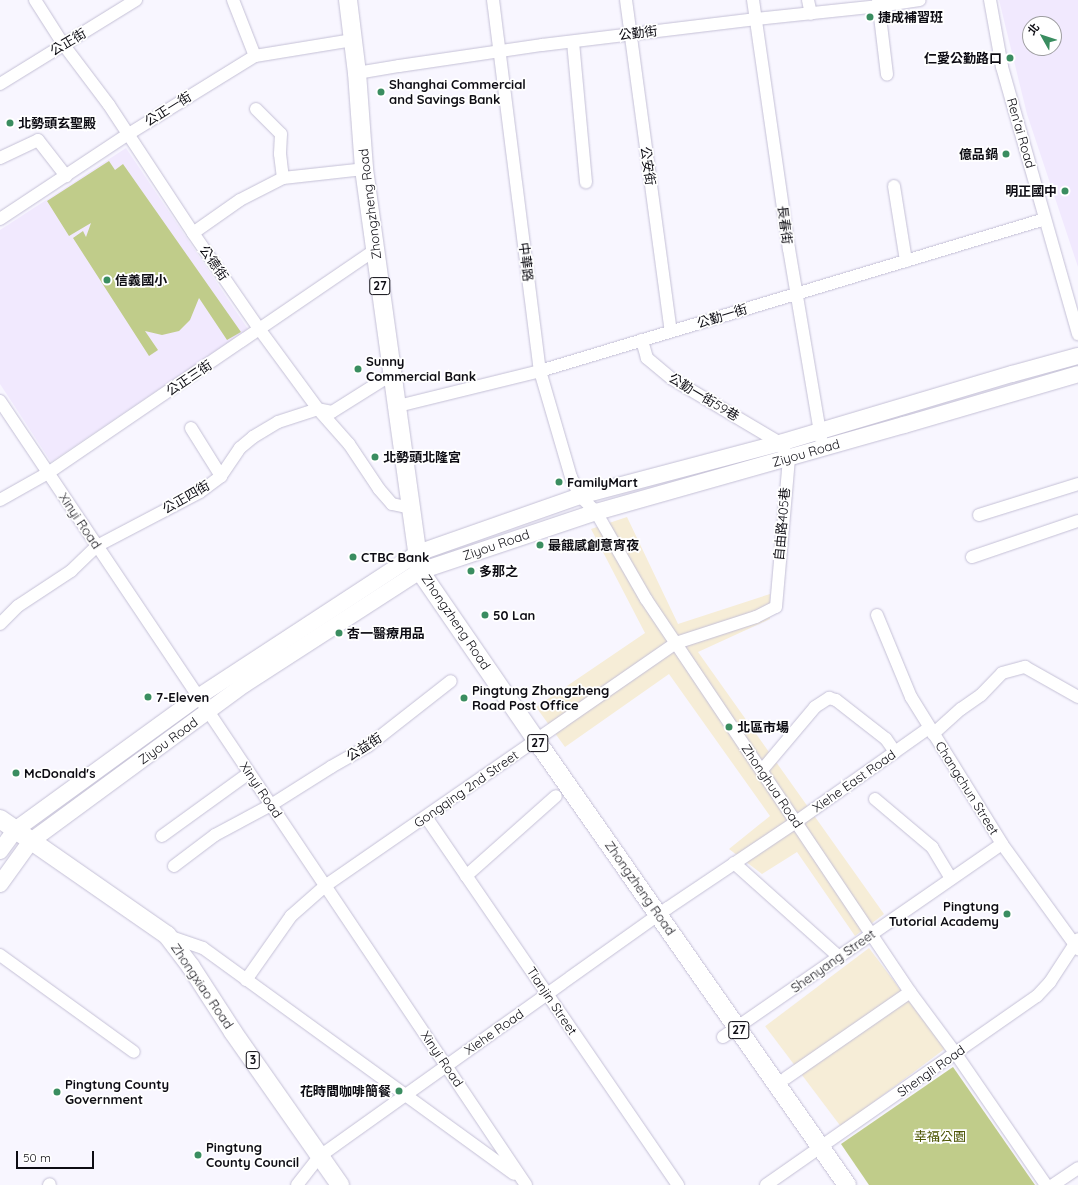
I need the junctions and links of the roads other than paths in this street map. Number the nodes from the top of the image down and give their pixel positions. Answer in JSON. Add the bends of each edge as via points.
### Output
{"nodes":[{"id":1,"x":35,"y":0,"type":"edge"},
{"id":2,"x":136,"y":0,"type":"edge"},
{"id":3,"x":233,"y":0,"type":"edge"},
{"id":4,"x":348,"y":0,"type":"edge"},
{"id":5,"x":493,"y":0,"type":"edge"},
{"id":6,"x":626,"y":0,"type":"edge"},
{"id":7,"x":753,"y":0,"type":"edge"},
{"id":8,"x":808,"y":0,"type":"edge"},
{"id":9,"x":920,"y":0,"type":"edge"},
{"id":10,"x":990,"y":0,"type":"edge"},
{"id":11,"x":878,"y":3,"type":"edge"},
{"id":12,"x":811,"y":14,"type":"junction"},
{"id":13,"x":756,"y":19,"type":"junction"},
{"id":14,"x":631,"y":34,"type":"junction"},
{"id":15,"x":353,"y":40,"type":"junction"},
{"id":16,"x":574,"y":42,"type":"junction"},
{"id":17,"x":63,"y":44,"type":"junction"},
{"id":18,"x":500,"y":52,"type":"junction"},
{"id":19,"x":255,"y":56,"type":"junction"},
{"id":20,"x":357,"y":74,"type":"junction"},
{"id":21,"x":887,"y":74,"type":"dead end"},
{"id":22,"x":0,"y":84,"type":"edge"},
{"id":23,"x":256,"y":109,"type":"dead end"},
{"id":24,"x":127,"y":134,"type":"junction"},
{"id":25,"x":0,"y":158,"type":"edge"},
{"id":26,"x":364,"y":169,"type":"junction"},
{"id":27,"x":66,"y":176,"type":"junction"},
{"id":28,"x":283,"y":178,"type":"junction"},
{"id":29,"x":586,"y":182,"type":"dead end"},
{"id":30,"x":894,"y":186,"type":"dead end"},
{"id":31,"x":0,"y":219,"type":"edge"},
{"id":32,"x":1044,"y":219,"type":"junction"},
{"id":33,"x":193,"y":233,"type":"junction"},
{"id":34,"x":375,"y":250,"type":"junction"},
{"id":35,"x":906,"y":261,"type":"junction"},
{"id":36,"x":796,"y":294,"type":"junction"},
{"id":37,"x":260,"y":330,"type":"junction"},
{"id":38,"x":671,"y":331,"type":"junction"},
{"id":39,"x":1078,"y":334,"type":"edge"},
{"id":40,"x":642,"y":340,"type":"junction"},
{"id":41,"x":1078,"y":356,"type":"edge"},
{"id":42,"x":540,"y":371,"type":"junction"},
{"id":43,"x":394,"y":373,"type":"junction"},
{"id":44,"x":1078,"y":374,"type":"edge"},
{"id":45,"x":0,"y":402,"type":"edge"},
{"id":46,"x":398,"y":406,"type":"junction"},
{"id":47,"x":318,"y":409,"type":"junction"},
{"id":48,"x":191,"y":428,"type":"dead end"},
{"id":49,"x":819,"y":432,"type":"junction"},
{"id":50,"x":780,"y":443,"type":"junction"},
{"id":51,"x":823,"y":448,"type":"junction"},
{"id":52,"x":789,"y":458,"type":"junction"},
{"id":53,"x":48,"y":473,"type":"junction"},
{"id":54,"x":221,"y":476,"type":"junction"},
{"id":55,"x":1078,"y":484,"type":"edge"},
{"id":56,"x":580,"y":496,"type":"junction"},
{"id":57,"x":0,"y":500,"type":"edge"},
{"id":58,"x":411,"y":508,"type":"junction"},
{"id":59,"x":596,"y":512,"type":"junction"},
{"id":60,"x":979,"y":515,"type":"dead end"},
{"id":61,"x":1078,"y":521,"type":"edge"},
{"id":62,"x":97,"y":546,"type":"junction"},
{"id":63,"x":418,"y":553,"type":"junction"},
{"id":64,"x":972,"y":557,"type":"dead end"},
{"id":65,"x":420,"y":571,"type":"junction"},
{"id":66,"x":776,"y":607,"type":"joint"},
{"id":67,"x":877,"y":615,"type":"dead end"},
{"id":68,"x":0,"y":624,"type":"edge"},
{"id":69,"x":676,"y":643,"type":"junction"},
{"id":70,"x":451,"y":681,"type":"dead end"},
{"id":71,"x":198,"y":697,"type":"junction"},
{"id":72,"x":1078,"y":697,"type":"edge"},
{"id":73,"x":208,"y":712,"type":"junction"},
{"id":74,"x":931,"y":731,"type":"junction"},
{"id":75,"x":536,"y":740,"type":"junction"},
{"id":76,"x":895,"y":752,"type":"junction"},
{"id":77,"x":762,"y":770,"type":"junction"},
{"id":78,"x":249,"y":773,"type":"junction"},
{"id":79,"x":556,"y":796,"type":"dead end"},
{"id":80,"x":875,"y":799,"type":"dead end"},
{"id":81,"x":271,"y":805,"type":"junction"},
{"id":82,"x":426,"y":817,"type":"junction"},
{"id":83,"x":0,"y":818,"type":"edge"},
{"id":84,"x":796,"y":822,"type":"junction"},
{"id":85,"x":15,"y":830,"type":"junction"},
{"id":86,"x":162,"y":836,"type":"dead end"},
{"id":87,"x":31,"y":841,"type":"junction"},
{"id":88,"x":1002,"y":844,"type":"junction"},
{"id":89,"x":0,"y":851,"type":"edge"},
{"id":90,"x":734,"y":863,"type":"junction"},
{"id":91,"x":174,"y":866,"type":"dead end"},
{"id":92,"x":466,"y":876,"type":"junction"},
{"id":93,"x":951,"y":879,"type":"junction"},
{"id":94,"x":0,"y":884,"type":"edge"},
{"id":95,"x":325,"y":886,"type":"junction"},
{"id":96,"x":659,"y":914,"type":"junction"},
{"id":97,"x":872,"y":934,"type":"junction"},
{"id":98,"x":167,"y":935,"type":"junction"},
{"id":99,"x":1077,"y":944,"type":"edge"},
{"id":100,"x":0,"y":955,"type":"edge"},
{"id":101,"x":839,"y":957,"type":"junction"},
{"id":102,"x":246,"y":980,"type":"junction"},
{"id":103,"x":910,"y":992,"type":"junction"},
{"id":104,"x":547,"y":994,"type":"junction"},
{"id":105,"x":730,"y":1032,"type":"junction"},
{"id":106,"x":134,"y":1052,"type":"dead end"},
{"id":107,"x":956,"y":1054,"type":"junction"},
{"id":108,"x":446,"y":1066,"type":"junction"},
{"id":109,"x":786,"y":1078,"type":"dead end"},
{"id":110,"x":406,"y":1094,"type":"junction"},
{"id":111,"x":820,"y":1146,"type":"junction"},
{"id":112,"x":320,"y":1156,"type":"junction"},
{"id":113,"x":1078,"y":1168,"type":"edge"},
{"id":114,"x":524,"y":1182,"type":"edge"},
{"id":115,"x":297,"y":1185,"type":"edge"},
{"id":116,"x":340,"y":1185,"type":"edge"},
{"id":117,"x":678,"y":1185,"type":"edge"},
{"id":118,"x":766,"y":1185,"type":"edge"},
{"id":119,"x":847,"y":1185,"type":"edge"},
{"id":120,"x":1046,"y":1185,"type":"edge"},
{"id":121,"x":1054,"y":1185,"type":"edge"}],
"edges":[{"from":1,"to":17,"type":"street","name":"公德街"},
{"from":2,"to":17,"type":"street","name":"公正街"},
{"from":3,"to":19,"type":"street"},
{"from":4,"to":15,"type":"main road","name":"Zhongzheng Road","number":"27"},
{"from":5,"to":18,"type":"street","name":"中華路"},
{"from":6,"to":14,"type":"street","name":"公安街"},
{"from":7,"to":13,"type":"street","name":"長春街"},
{"from":8,"to":12,"type":"street"},
{"from":9,"to":11,"type":"street","name":"公勤街"},
{"from":10,"to":32,"type":"street","name":"Ren'ai Road","via":[[1002,67]]},
{"from":11,"to":12,"type":"street","name":"公勤街"},
{"from":11,"to":21,"type":"street"},
{"from":12,"to":13,"type":"street","name":"公勤街"},
{"from":13,"to":14,"type":"street","name":"公勤街"},
{"from":13,"to":36,"type":"street","name":"長春街"},
{"from":14,"to":16,"type":"street","name":"公勤街"},
{"from":14,"to":38,"type":"street","name":"公安街"},
{"from":15,"to":19,"type":"street","name":"公正一街"},
{"from":15,"to":20,"type":"main road","name":"Zhongzheng Road","number":"27"},
{"from":16,"to":18,"type":"street","name":"公勤街"},
{"from":16,"to":29,"type":"street"},
{"from":17,"to":22,"type":"street","name":"公正街"},
{"from":17,"to":24,"type":"street","name":"公德街","via":[[109,105]]},
{"from":18,"to":20,"type":"street","name":"公勤街"},
{"from":18,"to":42,"type":"street","name":"中華路"},
{"from":19,"to":24,"type":"street","name":"公正一街"},
{"from":20,"to":26,"type":"main road","name":"Zhongzheng Road","number":"27"},
{"from":23,"to":28,"type":"street","via":[[281,134]]},
{"from":24,"to":27,"type":"street","name":"公正一街"},
{"from":24,"to":33,"type":"street","name":"公德街"},
{"from":25,"to":27,"type":"street","via":[[38,140]]},
{"from":26,"to":28,"type":"street"},
{"from":26,"to":34,"type":"main road","name":"Zhongzheng Road","number":"27"},
{"from":27,"to":31,"type":"street","name":"公正一街"},
{"from":28,"to":33,"type":"street","via":[[240,200]]},
{"from":30,"to":35,"type":"street"},
{"from":32,"to":35,"type":"street","name":"公勤一街"},
{"from":32,"to":39,"type":"street","name":"Ren'ai Road"},
{"from":33,"to":37,"type":"street","name":"公德街"},
{"from":34,"to":37,"type":"street","name":"公正三街"},
{"from":34,"to":43,"type":"main road","name":"Zhongzheng Road","number":"27"},
{"from":35,"to":36,"type":"street","name":"公勤一街"},
{"from":36,"to":38,"type":"street","name":"公勤一街"},
{"from":36,"to":49,"type":"street","name":"長春街"},
{"from":37,"to":47,"type":"street","name":"公德街"},
{"from":37,"to":53,"type":"street","name":"公正三街"},
{"from":38,"to":40,"type":"street","name":"公勤一街"},
{"from":40,"to":42,"type":"street","name":"公勤一街"},
{"from":40,"to":50,"type":"street","name":"公勤一街59巷","via":[[647,358],[672,379]]},
{"from":41,"to":49,"type":"street","name":"Ziyou Road"},
{"from":42,"to":46,"type":"street","name":"公勤一街"},
{"from":42,"to":56,"type":"street","name":"中華路","via":[[572,478]]},
{"from":43,"to":46,"type":"main road","name":"Zhongzheng Road","number":"27"},
{"from":43,"to":47,"type":"street","name":"公正四街","via":[[332,412]]},
{"from":44,"to":51,"type":"street","name":"Ziyou Road"},
{"from":45,"to":53,"type":"street","name":"Xinyi Road"},
{"from":46,"to":58,"type":"main road","name":"Zhongzheng Road","number":"27"},
{"from":47,"to":54,"type":"street","name":"公正四街","via":[[278,422],[253,436],[240,448]]},
{"from":47,"to":58,"type":"street","name":"公德街","via":[[348,444],[392,504]]},
{"from":48,"to":54,"type":"street"},
{"from":49,"to":50,"type":"street","name":"Ziyou Road"},
{"from":49,"to":51,"type":"street","name":"長春街"},
{"from":50,"to":52,"type":"street"},
{"from":50,"to":56,"type":"street","name":"Ziyou Road"},
{"from":51,"to":52,"type":"street","name":"Ziyou Road"},
{"from":52,"to":59,"type":"street","name":"Ziyou Road"},
{"from":52,"to":66,"type":"street","name":"自由路405巷"},
{"from":53,"to":57,"type":"street","name":"公正三街"},
{"from":53,"to":62,"type":"street","name":"Xinyi Road"},
{"from":54,"to":62,"type":"street","name":"公正四街","via":[[200,492]]},
{"from":55,"to":60,"type":"street"},
{"from":56,"to":59,"type":"street","name":"中華路"},
{"from":56,"to":63,"type":"street","name":"Ziyou Road"},
{"from":58,"to":63,"type":"main road","name":"Zhongzheng Road","number":"27"},
{"from":59,"to":65,"type":"street","name":"Ziyou Road"},
{"from":59,"to":69,"type":"street","name":"Zhonghua Road","via":[[635,582]]},
{"from":61,"to":64,"type":"street"},
{"from":62,"to":68,"type":"street","name":"公正四街","via":[[71,571],[18,606]]},
{"from":62,"to":71,"type":"street","name":"Xinyi Road"},
{"from":63,"to":65,"type":"main road","name":"Zhongzheng Road","number":"27"},
{"from":63,"to":71,"type":"street","name":"Ziyou Road"},
{"from":65,"to":73,"type":"street","name":"Ziyou Road","via":[[245,684]]},
{"from":65,"to":75,"type":"main road","name":"Zhongzheng Road","number":"27"},
{"from":66,"to":69,"type":"street","name":"Gongqing 2nd Street","via":[[756,617]]},
{"from":67,"to":74,"type":"street","name":"Changchun Street","via":[[911,697]]},
{"from":69,"to":75,"type":"street","name":"Gongqing 2nd Street"},
{"from":69,"to":77,"type":"street","name":"Zhonghua Road"},
{"from":70,"to":81,"type":"street","name":"公益街","via":[[368,746]]},
{"from":71,"to":73,"type":"street","name":"Xinyi Road"},
{"from":71,"to":85,"type":"street","name":"Ziyou Road"},
{"from":72,"to":74,"type":"street","name":"Xiehe East Road","via":[[1025,667],[1002,673],[981,695]]},
{"from":73,"to":78,"type":"street","name":"Xinyi Road"},
{"from":73,"to":87,"type":"street","name":"Ziyou Road"},
{"from":74,"to":76,"type":"street","name":"Xiehe East Road"},
{"from":74,"to":88,"type":"street","name":"Changchun Street"},
{"from":75,"to":82,"type":"street","name":"Gongqing 2nd Street"},
{"from":75,"to":96,"type":"main road","name":"Zhongzheng Road","number":"27"},
{"from":76,"to":77,"type":"street","via":[[886,739],[836,700],[829,698],[815,707]]},
{"from":76,"to":84,"type":"street","name":"Xiehe East Road"},
{"from":77,"to":84,"type":"street","name":"Zhonghua Road"},
{"from":78,"to":81,"type":"street","name":"Xinyi Road"},
{"from":78,"to":86,"type":"street"},
{"from":79,"to":92,"type":"street"},
{"from":80,"to":93,"type":"street","via":[[932,847]]},
{"from":81,"to":91,"type":"street","name":"公益街","via":[[215,835]]},
{"from":81,"to":95,"type":"street","name":"Xinyi Road"},
{"from":82,"to":92,"type":"street","name":"Tianjin Street"},
{"from":82,"to":95,"type":"street","name":"Gongqing 2nd Street"},
{"from":83,"to":85,"type":"main road","name":"Zhongxiao Road","number":"3"},
{"from":84,"to":90,"type":"street","name":"Xiehe East Road"},
{"from":84,"to":97,"type":"street","name":"Zhonghua Road"},
{"from":85,"to":87,"type":"main road","name":"Zhongxiao Road","number":"3"},
{"from":85,"to":89,"type":"street","name":"Ziyou Road"},
{"from":87,"to":94,"type":"street","name":"Ziyou Road"},
{"from":87,"to":98,"type":"main road","name":"Zhongxiao Road","number":"3"},
{"from":88,"to":93,"type":"street","name":"Shenyang Street"},
{"from":88,"to":99,"type":"street","name":"Changchun Street"},
{"from":90,"to":96,"type":"street","name":"Xiehe East Road"},
{"from":90,"to":101,"type":"street"},
{"from":92,"to":104,"type":"street","name":"Tianjin Street"},
{"from":93,"to":97,"type":"street","name":"Shenyang Street"},
{"from":95,"to":102,"type":"street","name":"Gongqing 2nd Street","via":[[291,916]]},
{"from":95,"to":108,"type":"street","name":"Xinyi Road"},
{"from":96,"to":104,"type":"street","name":"Xiehe Road"},
{"from":96,"to":105,"type":"main road","name":"Zhongzheng Road","number":"27"},
{"from":97,"to":101,"type":"street","name":"Shenyang Street"},
{"from":97,"to":103,"type":"street","name":"Zhonghua Road"},
{"from":98,"to":102,"type":"street","name":"Xinyi Road","via":[[203,948]]},
{"from":98,"to":112,"type":"main road","name":"Zhongxiao Road","number":"3"},
{"from":99,"to":107,"type":"street","name":"Shengli Road","via":[[1042,991]]},
{"from":100,"to":106,"type":"street"},
{"from":101,"to":105,"type":"street","name":"Shenyang Street"},
{"from":102,"to":110,"type":"street","name":"Xinyi Road"},
{"from":103,"to":107,"type":"street","name":"Zhonghua Road"},
{"from":103,"to":109,"type":"street"},
{"from":104,"to":108,"type":"street","name":"Xiehe Road"},
{"from":104,"to":117,"type":"street","name":"Tianjin Street"},
{"from":105,"to":111,"type":"main road","name":"Zhongzheng Road","number":"27"},
{"from":107,"to":111,"type":"street","name":"Shengli Road"},
{"from":107,"to":120,"type":"street"},
{"from":108,"to":110,"type":"street","name":"Xiehe Road"},
{"from":108,"to":114,"type":"street","name":"Xinyi Road"},
{"from":110,"to":112,"type":"street","name":"Xiehe Road"},
{"from":110,"to":114,"type":"street","name":"Xinyi Road"},
{"from":111,"to":118,"type":"street","name":"Shengli Road"},
{"from":111,"to":119,"type":"main road","name":"Zhongzheng Road","number":"27"},
{"from":112,"to":115,"type":"street","name":"Xiehe Road"},
{"from":112,"to":116,"type":"main road","name":"Zhongxiao Road","number":"3"},
{"from":113,"to":121,"type":"street"}]}
